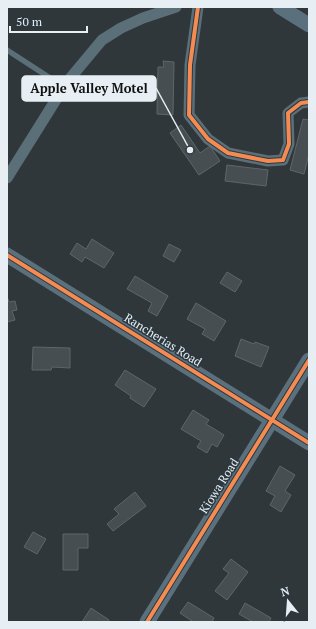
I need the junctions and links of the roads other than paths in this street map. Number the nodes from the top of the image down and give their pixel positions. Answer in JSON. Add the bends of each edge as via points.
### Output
{"nodes":[{"id":1,"x":176,"y":7,"type":"edge"},
{"id":2,"x":198,"y":7,"type":"edge"},
{"id":3,"x":280,"y":7,"type":"edge"},
{"id":4,"x":309,"y":25,"type":"edge"},
{"id":5,"x":7,"y":50,"type":"edge"},
{"id":6,"x":64,"y":87,"type":"junction"},
{"id":7,"x":309,"y":102,"type":"edge"},
{"id":8,"x":7,"y":178,"type":"edge"},
{"id":9,"x":7,"y":255,"type":"edge"},
{"id":10,"x":309,"y":360,"type":"edge"},
{"id":11,"x":272,"y":420,"type":"junction"},
{"id":12,"x":309,"y":443,"type":"edge"},
{"id":13,"x":147,"y":622,"type":"edge"}],
"edges":[{"from":1,"to":6,"type":"street","via":[[143,18],[102,40]]},
{"from":2,"to":7,"type":"street","via":[[190,65],[189,115],[208,140],[228,153],[268,161],[283,160],[290,144],[288,113],[301,103]]},
{"from":3,"to":4,"type":"street"},
{"from":5,"to":6,"type":"lane"},
{"from":6,"to":8,"type":"street"},
{"from":9,"to":11,"type":"street","name":"Rancherias Road"},
{"from":10,"to":11,"type":"street","name":"Kiowa Road"},
{"from":11,"to":12,"type":"street","name":"Rancherias Road"},
{"from":11,"to":13,"type":"street","name":"Kiowa Road"}]}
